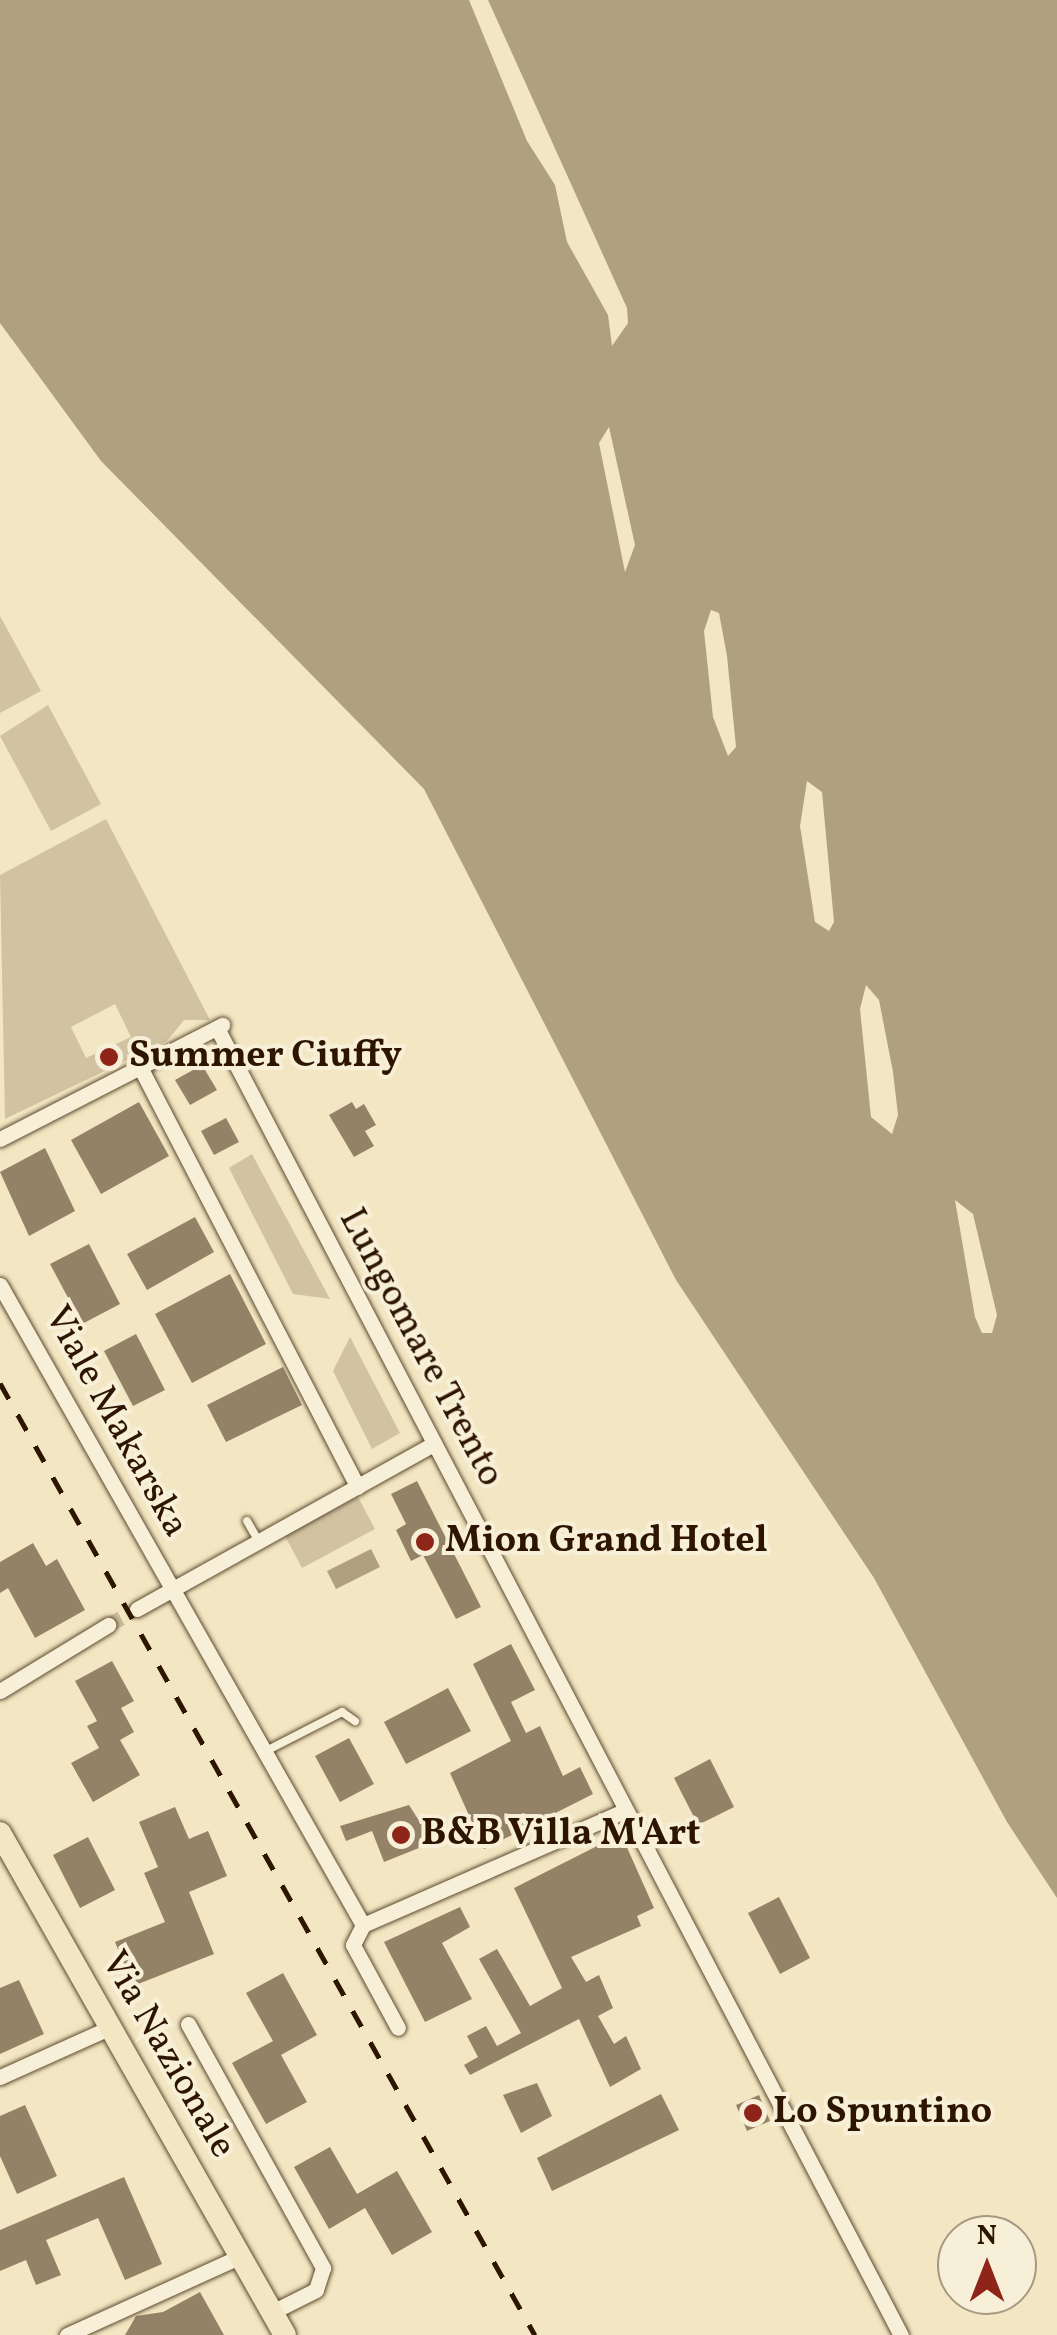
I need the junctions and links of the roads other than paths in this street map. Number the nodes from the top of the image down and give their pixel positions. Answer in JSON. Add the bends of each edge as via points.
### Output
{"nodes":[{"id":1,"x":140,"y":1067,"type":"junction"},
{"id":2,"x":0,"y":1140,"type":"edge"},
{"id":3,"x":0,"y":1285,"type":"edge"},
{"id":4,"x":434,"y":1444,"type":"junction"},
{"id":5,"x":358,"y":1487,"type":"junction"},
{"id":6,"x":247,"y":1522,"type":"dead end"},
{"id":7,"x":259,"y":1542,"type":"junction"},
{"id":8,"x":172,"y":1590,"type":"junction"},
{"id":9,"x":137,"y":1609,"type":"tunnel mouth"},
{"id":10,"x":108,"y":1625,"type":"tunnel mouth"},
{"id":11,"x":23,"y":1670,"type":"junction"},
{"id":12,"x":0,"y":1674,"type":"edge"},
{"id":13,"x":0,"y":1691,"type":"edge"},
{"id":14,"x":356,"y":1720,"type":"dead end"},
{"id":15,"x":264,"y":1752,"type":"junction"},
{"id":16,"x":624,"y":1812,"type":"junction"},
{"id":17,"x":0,"y":1833,"type":"edge"},
{"id":18,"x":9,"y":1871,"type":"edge"},
{"id":19,"x":363,"y":1925,"type":"junction"},
{"id":20,"x":188,"y":2024,"type":"dead end"},
{"id":21,"x":111,"y":2027,"type":"junction"},
{"id":22,"x":398,"y":2028,"type":"dead end"},
{"id":23,"x":0,"y":2076,"type":"edge"},
{"id":24,"x":241,"y":2256,"type":"junction"},
{"id":25,"x":272,"y":2312,"type":"junction"},
{"id":26,"x":67,"y":2335,"type":"edge"},
{"id":27,"x":285,"y":2335,"type":"edge"},
{"id":28,"x":901,"y":2335,"type":"edge"}],
"edges":[{"from":1,"to":2,"type":"street"},
{"from":1,"to":4,"type":"street","name":"Lungomare Trento","via":[[219,1027]]},
{"from":1,"to":5,"type":"street"},
{"from":3,"to":8,"type":"street","name":"Viale Makarska"},
{"from":4,"to":5,"type":"street"},
{"from":4,"to":16,"type":"street","name":"Lungomare Trento"},
{"from":5,"to":7,"type":"street"},
{"from":6,"to":7,"type":"lane"},
{"from":7,"to":8,"type":"street"},
{"from":8,"to":9,"type":"street"},
{"from":8,"to":15,"type":"street","name":"Viale Makarska"},
{"from":10,"to":11,"type":"street"},
{"from":11,"to":12,"type":"street"},
{"from":11,"to":13,"type":"street"},
{"from":14,"to":15,"type":"lane","via":[[342,1712]]},
{"from":15,"to":19,"type":"street","name":"Viale Makarska"},
{"from":16,"to":19,"type":"street"},
{"from":16,"to":28,"type":"street","name":"Lungomare Trento"},
{"from":17,"to":18,"type":"main road","name":"Via Nazionale"},
{"from":18,"to":21,"type":"main road","name":"Via Nazionale"},
{"from":19,"to":22,"type":"street","via":[[353,1945]]},
{"from":20,"to":25,"type":"street","name":"Via Nazionale","via":[[322,2268],[316,2290]]},
{"from":21,"to":23,"type":"street"},
{"from":21,"to":24,"type":"main road","name":"Via Nazionale"},
{"from":24,"to":25,"type":"main road","name":"Via Nazionale"},
{"from":24,"to":26,"type":"street"},
{"from":25,"to":27,"type":"main road","name":"Via Nazionale"}]}
